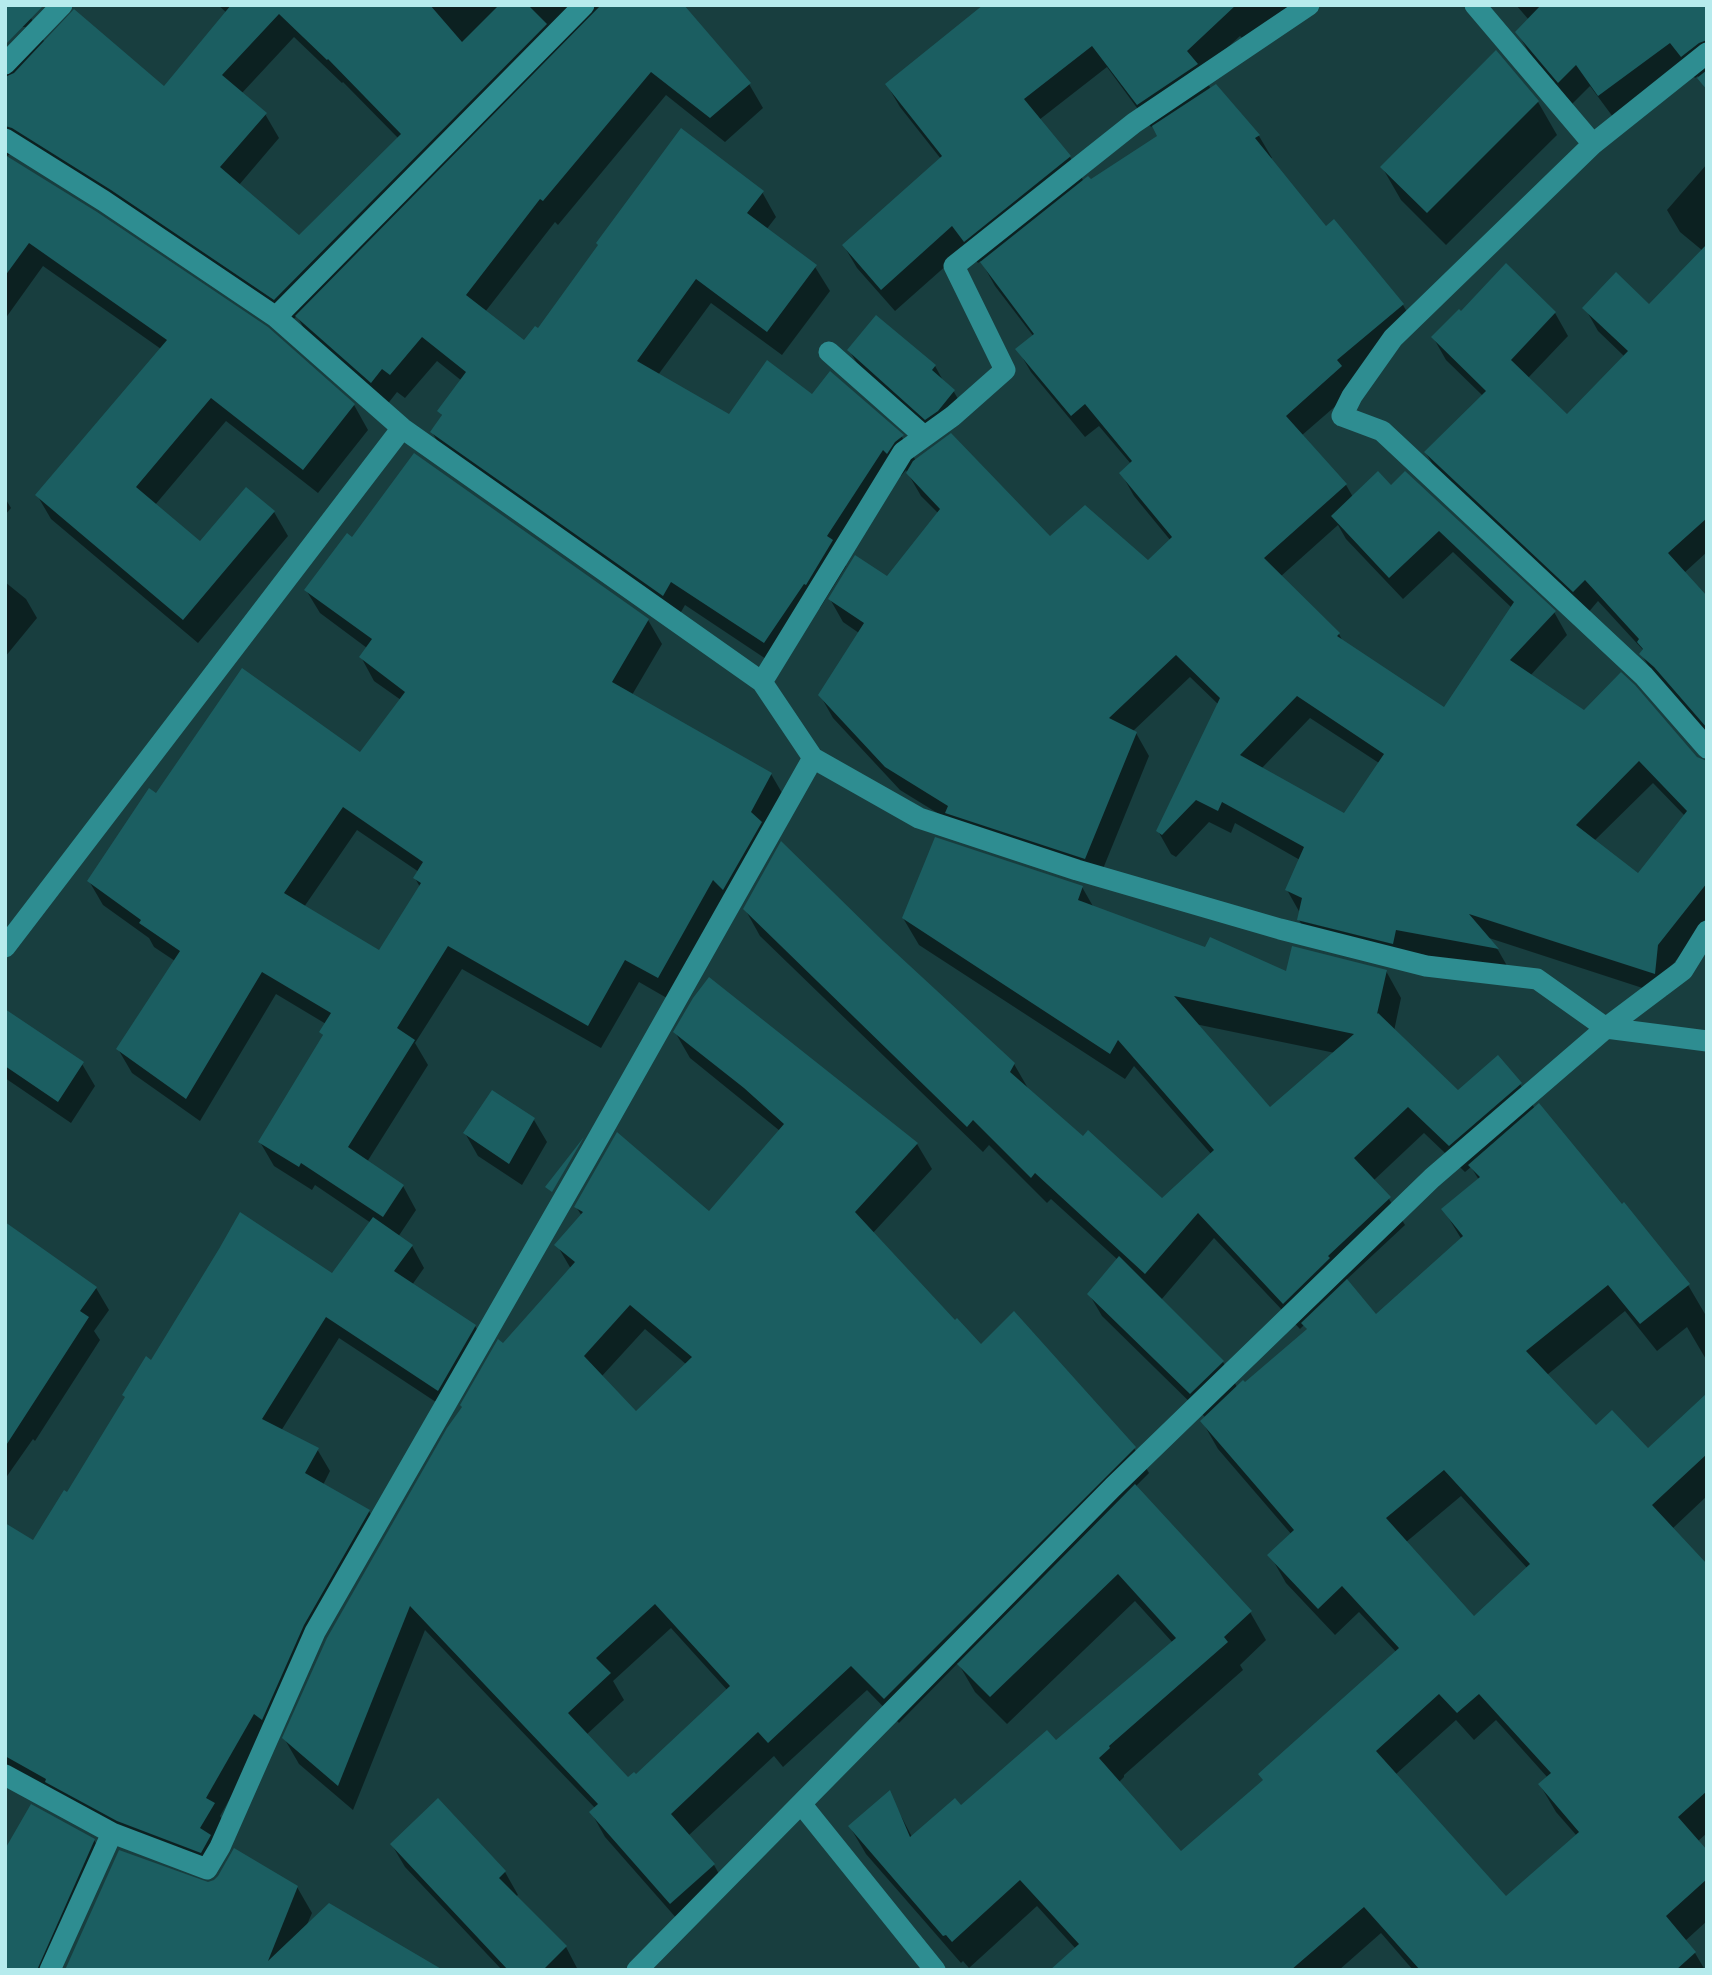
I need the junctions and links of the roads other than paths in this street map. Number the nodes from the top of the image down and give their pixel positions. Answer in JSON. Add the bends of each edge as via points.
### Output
{"nodes":[{"id":1,"x":62,"y":5,"type":"edge"},
{"id":2,"x":584,"y":5,"type":"edge"},
{"id":3,"x":1310,"y":5,"type":"edge"},
{"id":4,"x":1475,"y":5,"type":"edge"},
{"id":5,"x":1707,"y":53,"type":"edge"},
{"id":6,"x":5,"y":64,"type":"edge"},
{"id":7,"x":5,"y":139,"type":"edge"},
{"id":8,"x":1593,"y":144,"type":"junction"},
{"id":9,"x":276,"y":317,"type":"junction"},
{"id":10,"x":829,"y":352,"type":"dead end"},
{"id":11,"x":402,"y":428,"type":"junction"},
{"id":12,"x":924,"y":436,"type":"junction"},
{"id":13,"x":762,"y":682,"type":"junction"},
{"id":14,"x":1707,"y":748,"type":"edge"},
{"id":15,"x":813,"y":758,"type":"junction"},
{"id":16,"x":1707,"y":931,"type":"edge"},
{"id":17,"x":5,"y":947,"type":"edge"},
{"id":18,"x":1606,"y":1028,"type":"junction"},
{"id":19,"x":1707,"y":1041,"type":"edge"},
{"id":20,"x":5,"y":1774,"type":"edge"},
{"id":21,"x":802,"y":1805,"type":"junction"},
{"id":22,"x":112,"y":1833,"type":"junction"},
{"id":23,"x":50,"y":1970,"type":"edge"},
{"id":24,"x":637,"y":1970,"type":"edge"},
{"id":25,"x":935,"y":1970,"type":"edge"}],
"edges":[{"from":1,"to":6,"type":"street"},
{"from":2,"to":9,"type":"street"},
{"from":3,"to":12,"type":"street","via":[[1134,123],[954,266],[1005,370]]},
{"from":4,"to":8,"type":"street"},
{"from":5,"to":8,"type":"street"},
{"from":7,"to":9,"type":"street"},
{"from":8,"to":14,"type":"street","via":[[1393,338],[1342,416],[1382,431],[1644,676]]},
{"from":9,"to":11,"type":"street"},
{"from":10,"to":12,"type":"street"},
{"from":11,"to":13,"type":"street"},
{"from":11,"to":17,"type":"street"},
{"from":12,"to":13,"type":"street","via":[[903,452],[891,469]]},
{"from":13,"to":15,"type":"street"},
{"from":15,"to":18,"type":"street","via":[[919,818],[1077,870],[1426,966],[1537,979]]},
{"from":15,"to":22,"type":"street","via":[[315,1632],[207,1870]]},
{"from":16,"to":18,"type":"street","via":[[1683,970]]},
{"from":18,"to":19,"type":"street"},
{"from":18,"to":21,"type":"street","via":[[1422,1188],[1114,1488]]},
{"from":20,"to":22,"type":"street"},
{"from":21,"to":24,"type":"street"},
{"from":21,"to":25,"type":"street"},
{"from":22,"to":23,"type":"street"}]}
